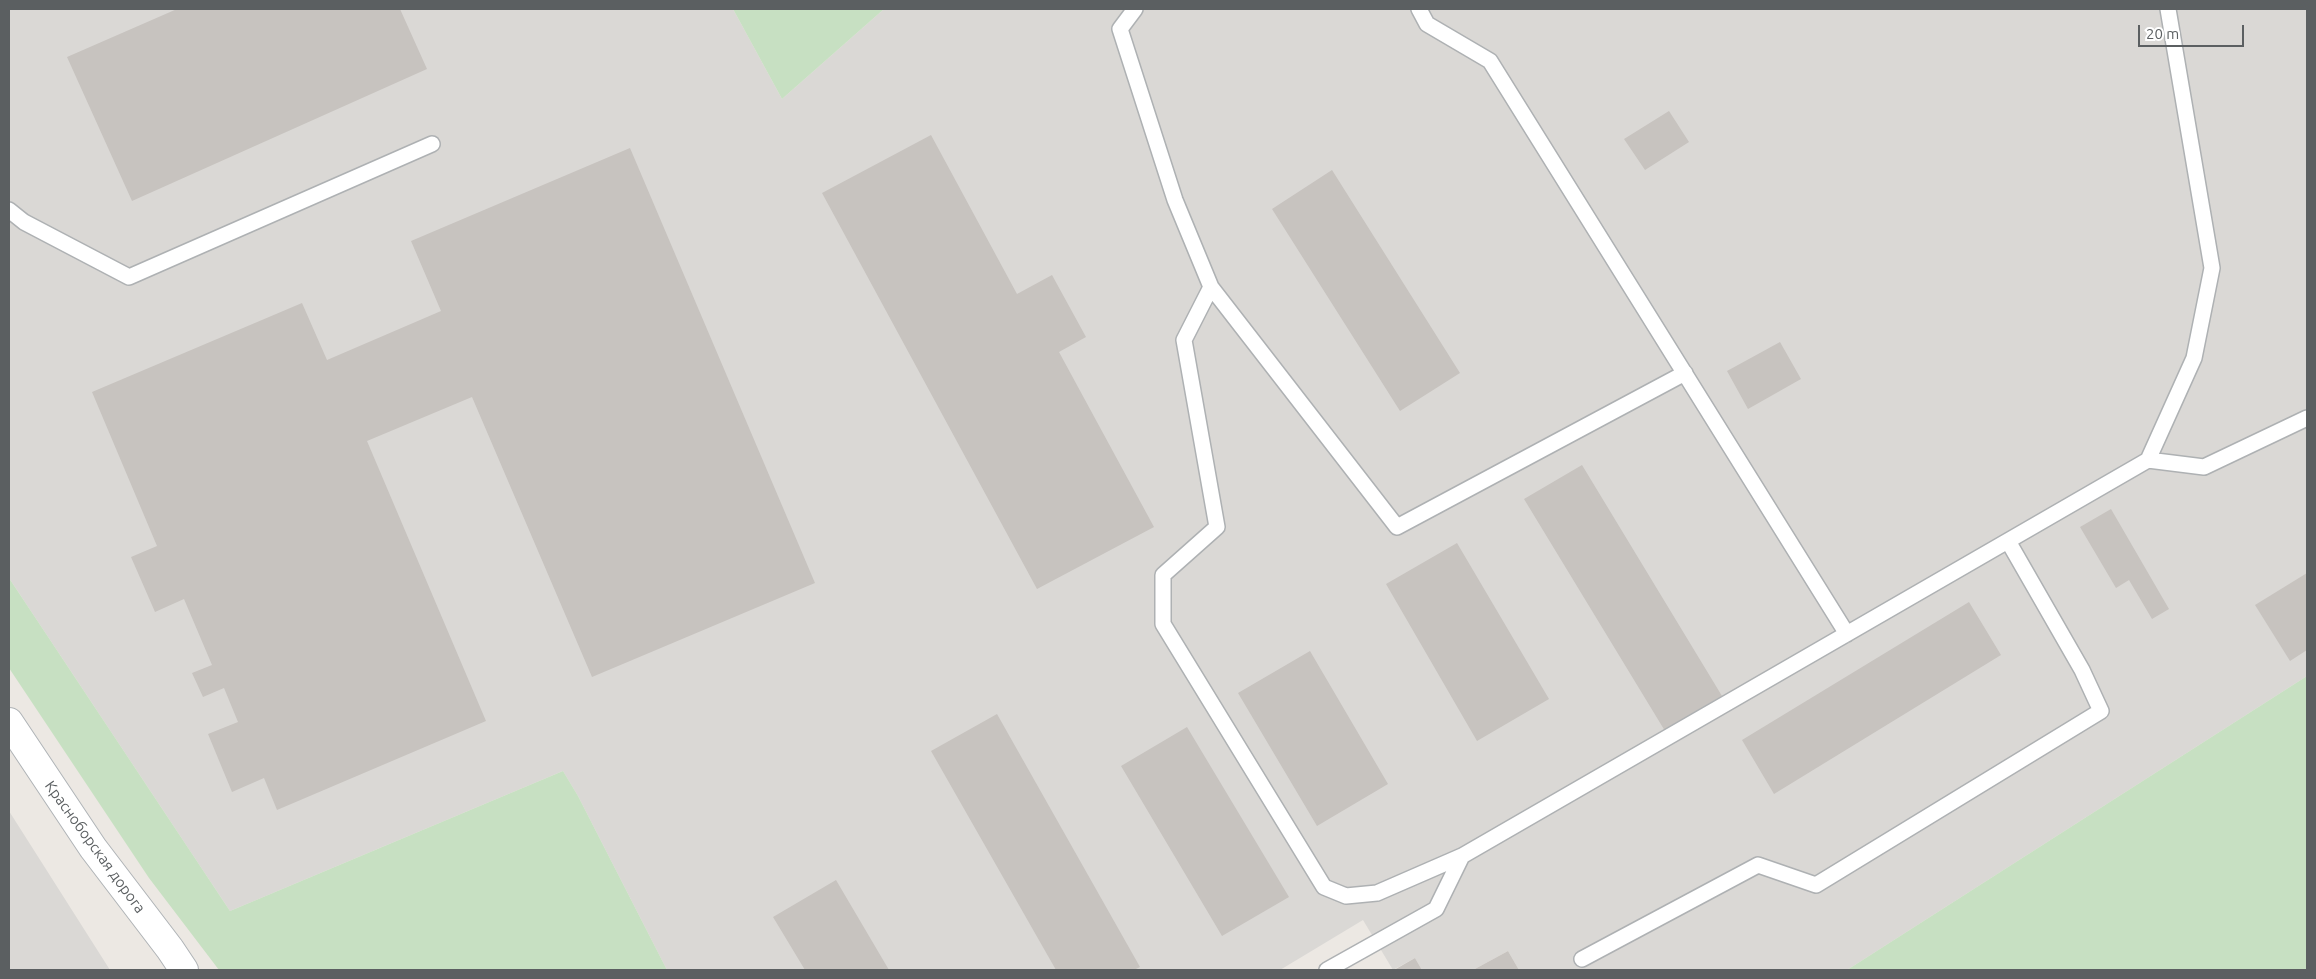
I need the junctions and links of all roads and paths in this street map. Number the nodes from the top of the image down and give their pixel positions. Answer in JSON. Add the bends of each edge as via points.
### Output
{"nodes":[{"id":1,"x":1135,"y":9,"type":"edge"},
{"id":2,"x":1419,"y":9,"type":"edge"},
{"id":3,"x":2168,"y":9,"type":"edge"},
{"id":4,"x":432,"y":144,"type":"dead end"},
{"id":5,"x":9,"y":210,"type":"edge"},
{"id":6,"x":1211,"y":287,"type":"junction"},
{"id":7,"x":1685,"y":374,"type":"junction"},
{"id":8,"x":2307,"y":418,"type":"edge"},
{"id":9,"x":2148,"y":460,"type":"junction"},
{"id":10,"x":2008,"y":541,"type":"junction"},
{"id":11,"x":1847,"y":634,"type":"junction"},
{"id":12,"x":9,"y":722,"type":"edge"},
{"id":13,"x":1462,"y":856,"type":"junction"},
{"id":14,"x":1582,"y":959,"type":"dead end"},
{"id":15,"x":184,"y":970,"type":"edge"},
{"id":16,"x":1327,"y":970,"type":"edge"}],
"edges":[{"from":1,"to":6,"type":"lane","via":[[1120,29],[1176,200]]},
{"from":2,"to":7,"type":"lane","via":[[1427,24],[1490,62]]},
{"from":3,"to":9,"type":"lane","via":[[2212,268],[2194,358]]},
{"from":4,"to":5,"type":"lane","via":[[128,277],[24,222]]},
{"from":6,"to":7,"type":"lane","via":[[1397,526]]},
{"from":6,"to":13,"type":"lane","via":[[1184,340],[1217,527],[1164,575],[1163,624],[1324,887],[1346,896],[1377,893]]},
{"from":7,"to":11,"type":"lane"},
{"from":8,"to":9,"type":"lane","via":[[2204,468]]},
{"from":9,"to":10,"type":"lane"},
{"from":10,"to":11,"type":"lane"},
{"from":10,"to":14,"type":"lane","via":[[2082,670],[2100,711],[1816,885],[1758,865]]},
{"from":11,"to":13,"type":"lane"},
{"from":12,"to":15,"type":"street","name":"Красноборская дорога","via":[[93,848]]},
{"from":13,"to":16,"type":"lane","via":[[1436,909]]}]}
